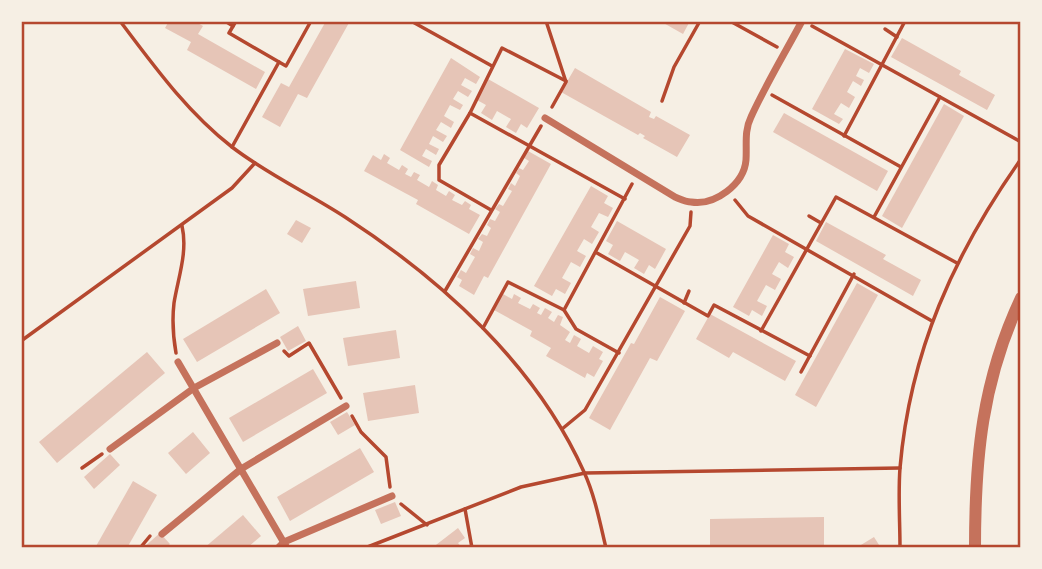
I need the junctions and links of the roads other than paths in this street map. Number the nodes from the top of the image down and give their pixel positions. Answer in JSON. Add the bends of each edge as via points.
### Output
{"nodes":[{"id":1,"x":802,"y":21,"type":"edge"},
{"id":2,"x":545,"y":118,"type":"road end"},
{"id":3,"x":1021,"y":298,"type":"edge"},
{"id":4,"x":277,"y":343,"type":"road end"},
{"id":5,"x":178,"y":362,"type":"road end"},
{"id":6,"x":194,"y":388,"type":"junction"},
{"id":7,"x":346,"y":406,"type":"road end"},
{"id":8,"x":110,"y":449,"type":"road end"},
{"id":9,"x":241,"y":469,"type":"junction"},
{"id":10,"x":392,"y":496,"type":"road end"},
{"id":11,"x":162,"y":534,"type":"dead end"},
{"id":12,"x":283,"y":546,"type":"edge"},
{"id":13,"x":975,"y":548,"type":"edge"}],
"edges":[{"from":1,"to":2,"type":"street","via":[[749,121],[746,162],[740,176],[728,192],[709,201],[692,203],[675,197]]},
{"from":3,"to":13,"type":"street","via":[[987,390],[975,481]]},
{"from":4,"to":6,"type":"street"},
{"from":5,"to":6,"type":"street"},
{"from":6,"to":8,"type":"street"},
{"from":6,"to":9,"type":"street"},
{"from":7,"to":9,"type":"street"},
{"from":9,"to":11,"type":"street"},
{"from":9,"to":12,"type":"street"},
{"from":10,"to":12,"type":"street"}]}
